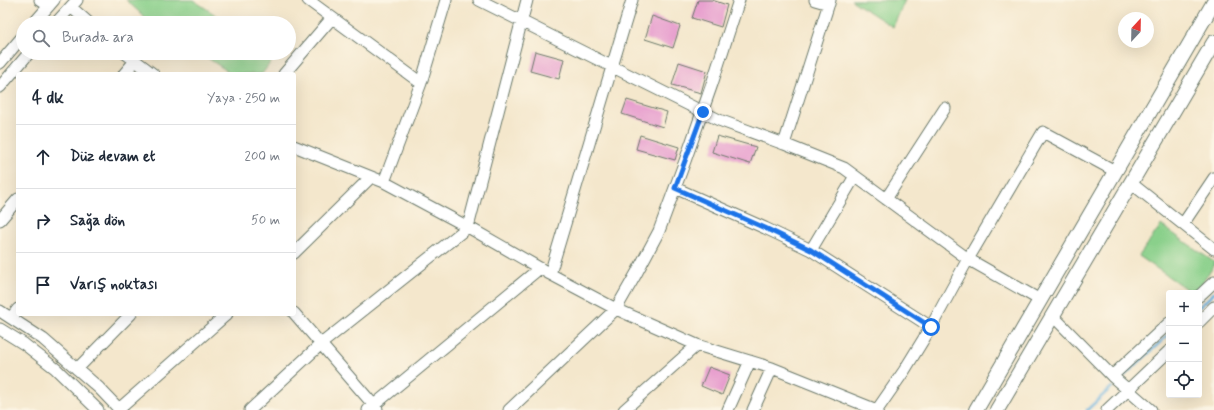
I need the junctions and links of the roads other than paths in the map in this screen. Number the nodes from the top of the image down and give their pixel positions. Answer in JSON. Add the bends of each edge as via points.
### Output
{"nodes":[{"id":1,"x":308,"y":0,"type":"edge"},
{"id":2,"x":446,"y":0,"type":"edge"},
{"id":3,"x":479,"y":0,"type":"edge"},
{"id":4,"x":527,"y":0,"type":"edge"},
{"id":5,"x":632,"y":0,"type":"edge"},
{"id":6,"x":739,"y":0,"type":"edge"},
{"id":7,"x":816,"y":0,"type":"edge"},
{"id":8,"x":47,"y":2,"type":"edge"},
{"id":9,"x":830,"y":2,"type":"edge"},
{"id":10,"x":1214,"y":2,"type":"edge"},
{"id":11,"x":74,"y":4,"type":"edge"},
{"id":12,"x":38,"y":16,"type":"edge"},
{"id":13,"x":63,"y":16,"type":"edge"},
{"id":14,"x":83,"y":16,"type":"edge"},
{"id":15,"x":332,"y":18,"type":"junction"},
{"id":16,"x":522,"y":21,"type":"junction"},
{"id":17,"x":1214,"y":42,"type":"edge"},
{"id":18,"x":16,"y":44,"type":"edge"},
{"id":19,"x":23,"y":60,"type":"edge"},
{"id":20,"x":296,"y":60,"type":"edge"},
{"id":21,"x":296,"y":60,"type":"edge"},
{"id":22,"x":135,"y":61,"type":"joint"},
{"id":23,"x":0,"y":63,"type":"edge"},
{"id":24,"x":612,"y":66,"type":"junction"},
{"id":25,"x":126,"y":72,"type":"edge"},
{"id":26,"x":150,"y":72,"type":"edge"},
{"id":27,"x":286,"y":72,"type":"edge"},
{"id":28,"x":421,"y":83,"type":"junction"},
{"id":29,"x":0,"y":87,"type":"edge"},
{"id":30,"x":945,"y":108,"type":"dead end"},
{"id":31,"x":703,"y":112,"type":"junction"},
{"id":32,"x":784,"y":144,"type":"junction"},
{"id":33,"x":296,"y":147,"type":"edge"},
{"id":34,"x":1115,"y":171,"type":"junction"},
{"id":35,"x":855,"y":176,"type":"junction"},
{"id":36,"x":371,"y":177,"type":"junction"},
{"id":37,"x":1214,"y":178,"type":"edge"},
{"id":38,"x":384,"y":182,"type":"junction"},
{"id":39,"x":1131,"y":182,"type":"junction"},
{"id":40,"x":675,"y":188,"type":"junction"},
{"id":41,"x":886,"y":199,"type":"junction"},
{"id":42,"x":16,"y":200,"type":"edge"},
{"id":43,"x":0,"y":220,"type":"edge"},
{"id":44,"x":1183,"y":224,"type":"junction"},
{"id":45,"x":468,"y":227,"type":"junction"},
{"id":46,"x":1214,"y":249,"type":"edge"},
{"id":47,"x":811,"y":250,"type":"junction"},
{"id":48,"x":296,"y":251,"type":"edge"},
{"id":49,"x":968,"y":259,"type":"junction"},
{"id":50,"x":540,"y":268,"type":"junction"},
{"id":51,"x":550,"y":274,"type":"junction"},
{"id":52,"x":1214,"y":282,"type":"edge"},
{"id":53,"x":1202,"y":293,"type":"edge"},
{"id":54,"x":1040,"y":300,"type":"junction"},
{"id":55,"x":1214,"y":307,"type":"edge"},
{"id":56,"x":616,"y":309,"type":"junction"},
{"id":57,"x":0,"y":311,"type":"edge"},
{"id":58,"x":16,"y":312,"type":"edge"},
{"id":59,"x":296,"y":315,"type":"edge"},
{"id":60,"x":130,"y":316,"type":"edge"},
{"id":61,"x":226,"y":316,"type":"edge"},
{"id":62,"x":1053,"y":316,"type":"junction"},
{"id":63,"x":11,"y":318,"type":"junction"},
{"id":64,"x":1202,"y":319,"type":"edge"},
{"id":65,"x":1167,"y":326,"type":"edge"},
{"id":66,"x":931,"y":327,"type":"junction"},
{"id":67,"x":0,"y":329,"type":"edge"},
{"id":68,"x":321,"y":344,"type":"junction"},
{"id":69,"x":697,"y":345,"type":"junction"},
{"id":70,"x":1166,"y":354,"type":"edge"},
{"id":71,"x":750,"y":361,"type":"junction"},
{"id":72,"x":772,"y":368,"type":"junction"},
{"id":73,"x":77,"y":369,"type":"junction"},
{"id":74,"x":1112,"y":376,"type":"junction"},
{"id":75,"x":1128,"y":390,"type":"junction"},
{"id":76,"x":117,"y":407,"type":"edge"},
{"id":77,"x":373,"y":408,"type":"edge"},
{"id":78,"x":100,"y":410,"type":"edge"},
{"id":79,"x":250,"y":410,"type":"edge"},
{"id":80,"x":509,"y":410,"type":"edge"},
{"id":81,"x":624,"y":410,"type":"edge"},
{"id":82,"x":728,"y":410,"type":"edge"},
{"id":83,"x":753,"y":410,"type":"edge"},
{"id":84,"x":976,"y":410,"type":"edge"},
{"id":85,"x":997,"y":410,"type":"edge"},
{"id":86,"x":1107,"y":410,"type":"edge"},
{"id":87,"x":1151,"y":410,"type":"edge"}],
"edges":[{"from":1,"to":15,"type":"street"},
{"from":2,"to":28,"type":"street"},
{"from":3,"to":16,"type":"street"},
{"from":4,"to":16,"type":"street"},
{"from":5,"to":24,"type":"street"},
{"from":6,"to":31,"type":"street"},
{"from":7,"to":9,"type":"street"},
{"from":8,"to":12,"type":"street"},
{"from":9,"to":32,"type":"street"},
{"from":10,"to":34,"type":"main road"},
{"from":11,"to":13,"type":"street"},
{"from":11,"to":14,"type":"street"},
{"from":15,"to":21,"type":"street"},
{"from":15,"to":28,"type":"street"},
{"from":16,"to":24,"type":"street"},
{"from":16,"to":45,"type":"street"},
{"from":17,"to":39,"type":"main road"},
{"from":18,"to":23,"type":"street"},
{"from":19,"to":29,"type":"street"},
{"from":20,"to":27,"type":"street"},
{"from":22,"to":25,"type":"street"},
{"from":22,"to":26,"type":"street"},
{"from":24,"to":31,"type":"street"},
{"from":24,"to":51,"type":"street"},
{"from":28,"to":38,"type":"street"},
{"from":30,"to":41,"type":"street"},
{"from":31,"to":32,"type":"street"},
{"from":31,"to":40,"type":"street"},
{"from":32,"to":35,"type":"street","via":[[844,168]]},
{"from":33,"to":36,"type":"street"},
{"from":34,"to":49,"type":"street","via":[[1042,132]]},
{"from":34,"to":54,"type":"main road"},
{"from":35,"to":41,"type":"street"},
{"from":35,"to":47,"type":"street"},
{"from":36,"to":38,"type":"street"},
{"from":36,"to":48,"type":"street"},
{"from":37,"to":44,"type":"street"},
{"from":38,"to":45,"type":"street"},
{"from":39,"to":44,"type":"street"},
{"from":39,"to":62,"type":"main road"},
{"from":40,"to":47,"type":"street"},
{"from":40,"to":56,"type":"street","via":[[659,231]]},
{"from":41,"to":49,"type":"street"},
{"from":42,"to":43,"type":"street"},
{"from":44,"to":46,"type":"street"},
{"from":45,"to":50,"type":"street"},
{"from":45,"to":68,"type":"street"},
{"from":47,"to":66,"type":"street"},
{"from":49,"to":54,"type":"street"},
{"from":49,"to":66,"type":"street"},
{"from":50,"to":51,"type":"street"},
{"from":50,"to":77,"type":"street"},
{"from":51,"to":56,"type":"street"},
{"from":52,"to":53,"type":"street"},
{"from":54,"to":84,"type":"main road"},
{"from":55,"to":64,"type":"street"},
{"from":56,"to":69,"type":"street"},
{"from":56,"to":80,"type":"street"},
{"from":57,"to":63,"type":"street"},
{"from":58,"to":63,"type":"street"},
{"from":59,"to":68,"type":"street"},
{"from":60,"to":73,"type":"street"},
{"from":61,"to":76,"type":"street"},
{"from":62,"to":74,"type":"street"},
{"from":62,"to":85,"type":"main road"},
{"from":63,"to":73,"type":"street","via":[[44,339]]},
{"from":65,"to":74,"type":"street"},
{"from":66,"to":72,"type":"street","via":[[877,410]]},
{"from":67,"to":78,"type":"street","via":[[56,368]]},
{"from":68,"to":77,"type":"street"},
{"from":68,"to":79,"type":"street"},
{"from":69,"to":71,"type":"street"},
{"from":69,"to":81,"type":"street"},
{"from":70,"to":75,"type":"street"},
{"from":71,"to":72,"type":"street"},
{"from":71,"to":82,"type":"street"},
{"from":72,"to":83,"type":"street"},
{"from":73,"to":76,"type":"street"},
{"from":74,"to":75,"type":"street"},
{"from":75,"to":86,"type":"street"},
{"from":75,"to":87,"type":"street"},
{"from":76,"to":78,"type":"street"}]}
